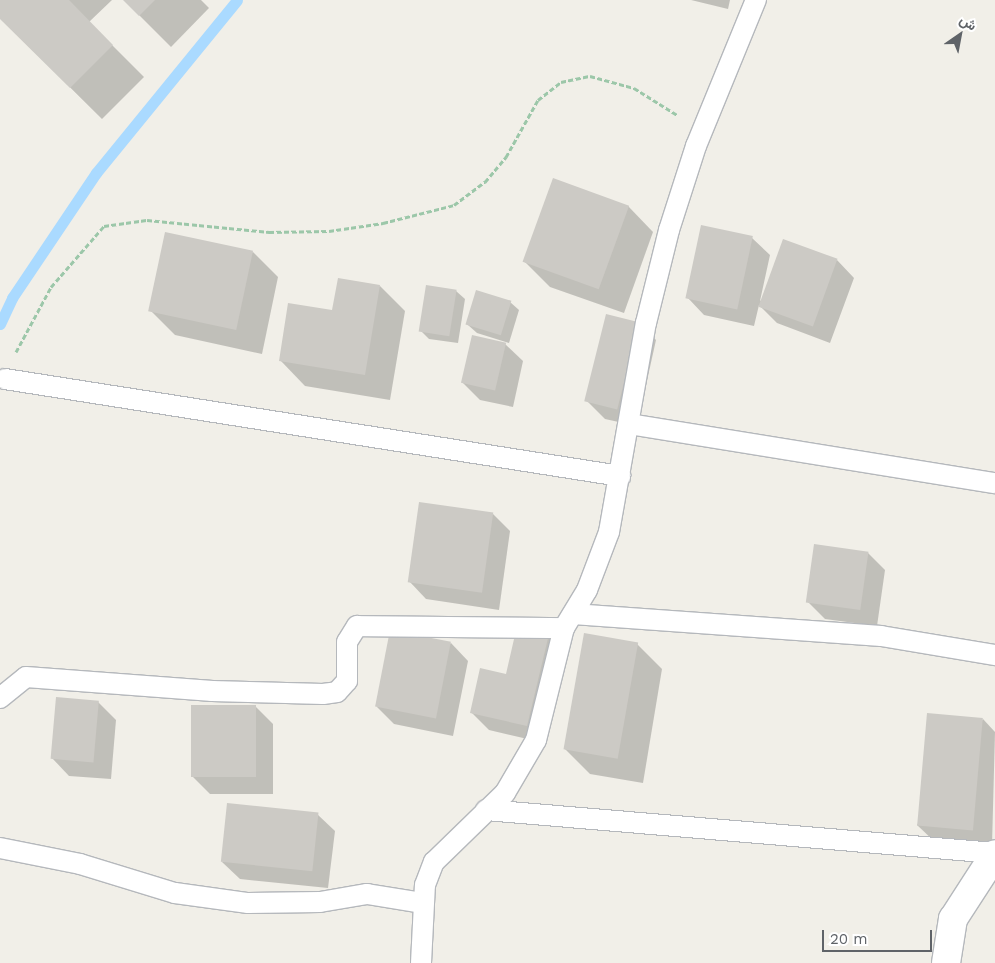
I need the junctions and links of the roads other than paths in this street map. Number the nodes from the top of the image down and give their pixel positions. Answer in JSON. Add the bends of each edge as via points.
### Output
{"nodes":[{"id":1,"x":756,"y":0,"type":"edge"},
{"id":2,"x":5,"y":379,"type":"road end"},
{"id":3,"x":628,"y":424,"type":"junction"},
{"id":4,"x":620,"y":476,"type":"junction"},
{"id":5,"x":995,"y":483,"type":"edge"},
{"id":6,"x":569,"y":621,"type":"junction"},
{"id":7,"x":995,"y":655,"type":"edge"},
{"id":8,"x":0,"y":698,"type":"edge"},
{"id":9,"x":486,"y":810,"type":"junction"},
{"id":10,"x":0,"y":848,"type":"edge"},
{"id":11,"x":995,"y":853,"type":"edge"},
{"id":12,"x":423,"y":903,"type":"junction"},
{"id":13,"x":424,"y":962,"type":"edge"},
{"id":14,"x":946,"y":963,"type":"edge"}],
"edges":[{"from":1,"to":3,"type":"lane","via":[[666,239]]},
{"from":2,"to":4,"type":"lane"},
{"from":3,"to":4,"type":"lane"},
{"from":3,"to":5,"type":"lane"},
{"from":4,"to":6,"type":"lane","via":[[609,532]]},
{"from":6,"to":7,"type":"lane","via":[[881,636]]},
{"from":6,"to":8,"type":"lane","via":[[357,626],[347,642],[347,681],[337,692],[323,694],[212,691],[26,677]]},
{"from":6,"to":9,"type":"lane","via":[[536,740],[505,793]]},
{"from":9,"to":11,"type":"lane"},
{"from":9,"to":12,"type":"lane","via":[[434,862]]},
{"from":10,"to":12,"type":"lane","via":[[80,864],[175,894],[248,903],[320,902],[367,894]]},
{"from":11,"to":14,"type":"street","via":[[953,918]]},
{"from":12,"to":13,"type":"lane"}]}
